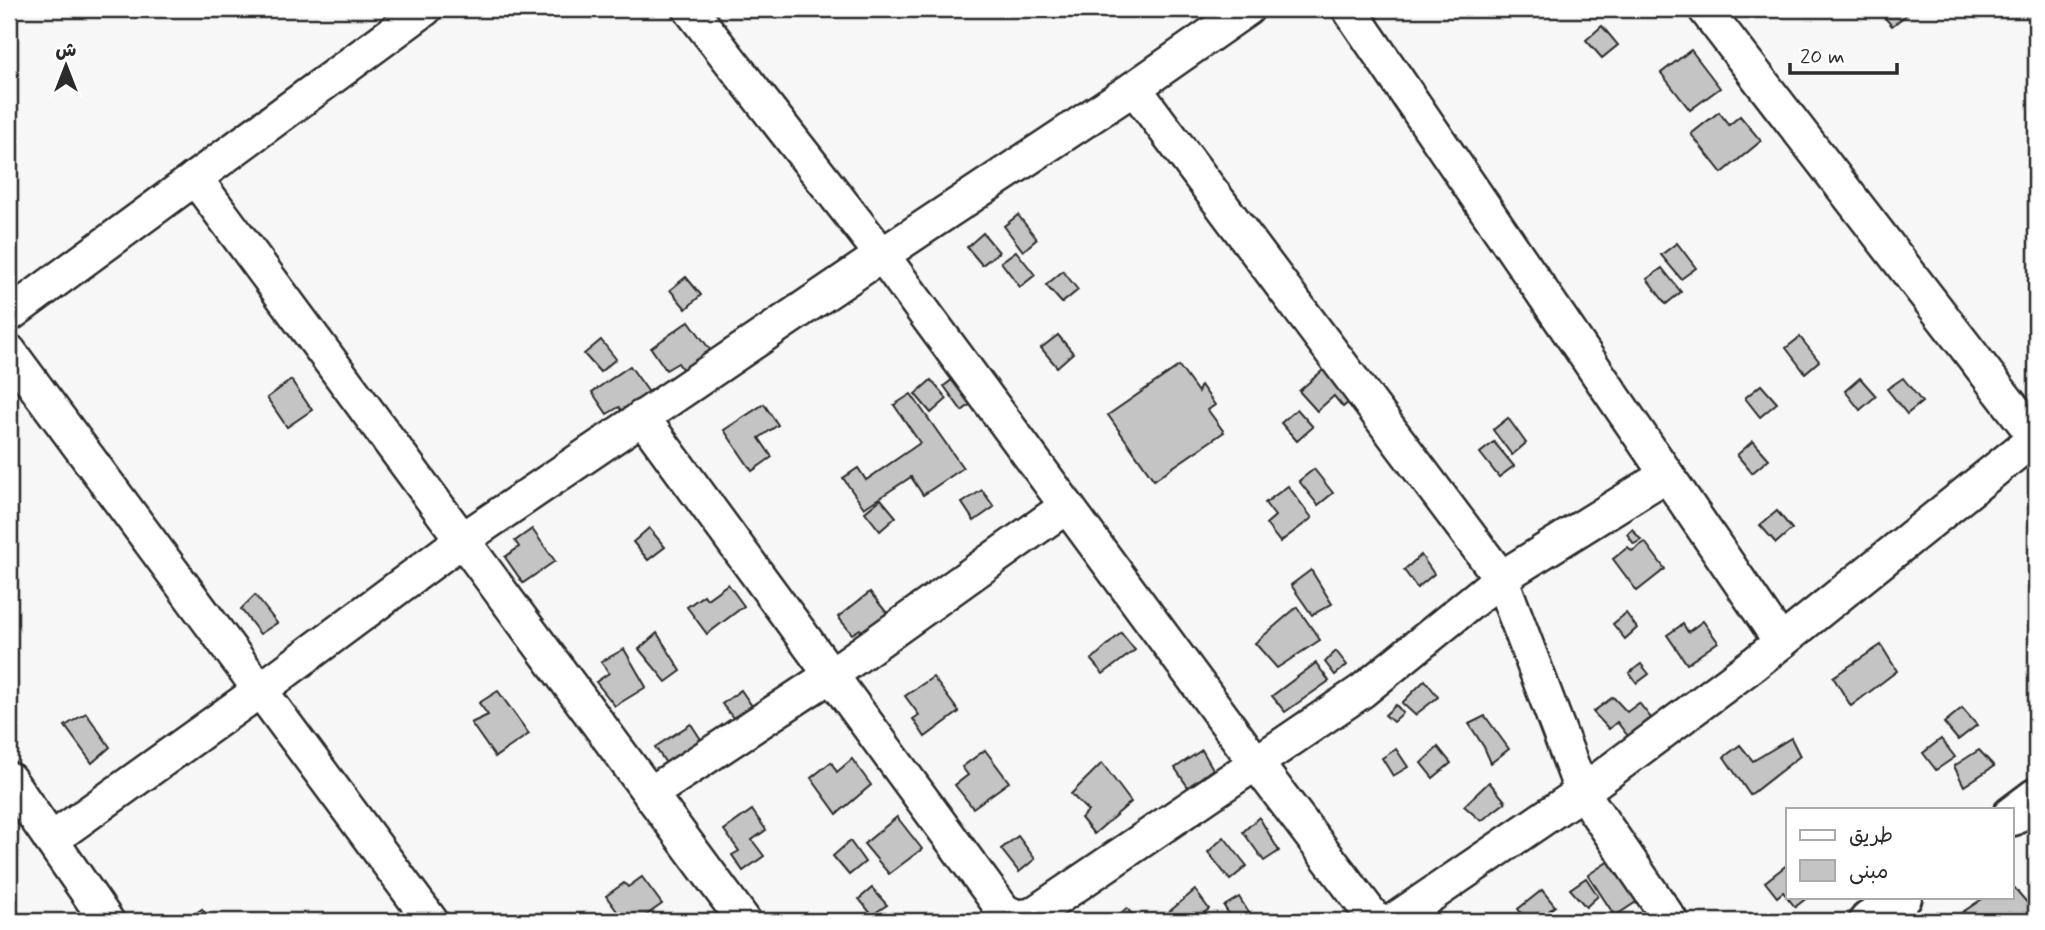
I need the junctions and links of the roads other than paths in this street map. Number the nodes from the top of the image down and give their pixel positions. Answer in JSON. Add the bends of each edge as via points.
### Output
{"nodes":[{"id":1,"x":425,"y":9,"type":"edge"},
{"id":2,"x":690,"y":9,"type":"edge"},
{"id":3,"x":1247,"y":9,"type":"edge"},
{"id":4,"x":1349,"y":9,"type":"edge"},
{"id":5,"x":1705,"y":9,"type":"edge"},
{"id":6,"x":1133,"y":88,"type":"junction"},
{"id":7,"x":195,"y":178,"type":"junction"},
{"id":8,"x":882,"y":255,"type":"junction"},
{"id":9,"x":9,"y":315,"type":"edge"},
{"id":10,"x":9,"y":351,"type":"edge"},
{"id":11,"x":642,"y":417,"type":"junction"},
{"id":12,"x":2036,"y":438,"type":"edge"},
{"id":13,"x":1666,"y":475,"type":"junction"},
{"id":14,"x":1067,"y":506,"type":"junction"},
{"id":15,"x":462,"y":540,"type":"junction"},
{"id":16,"x":1501,"y":578,"type":"junction"},
{"id":17,"x":1781,"y":642,"type":"junction"},
{"id":18,"x":831,"y":675,"type":"junction"},
{"id":19,"x":259,"y":691,"type":"junction"},
{"id":20,"x":1256,"y":763,"type":"junction"},
{"id":21,"x":9,"y":779,"type":"edge"},
{"id":22,"x":1582,"y":792,"type":"junction"},
{"id":23,"x":650,"y":793,"type":"junction"},
{"id":24,"x":2036,"y":798,"type":"edge"},
{"id":25,"x":2014,"y":814,"type":"edge"},
{"id":26,"x":51,"y":840,"type":"junction"},
{"id":27,"x":1901,"y":898,"type":"edge"},
{"id":28,"x":107,"y":921,"type":"edge"},
{"id":29,"x":431,"y":921,"type":"edge"},
{"id":30,"x":744,"y":921,"type":"edge"},
{"id":31,"x":1376,"y":921,"type":"edge"},
{"id":32,"x":1393,"y":921,"type":"edge"},
{"id":33,"x":1671,"y":921,"type":"edge"},
{"id":34,"x":1869,"y":921,"type":"edge"}],
"edges":[{"from":1,"to":7,"type":"street"},
{"from":2,"to":8,"type":"street"},
{"from":3,"to":6,"type":"street"},
{"from":4,"to":13,"type":"street"},
{"from":5,"to":12,"type":"street"},
{"from":6,"to":8,"type":"street"},
{"from":6,"to":16,"type":"street"},
{"from":7,"to":9,"type":"street"},
{"from":7,"to":15,"type":"street"},
{"from":8,"to":11,"type":"street"},
{"from":8,"to":14,"type":"street"},
{"from":10,"to":19,"type":"street"},
{"from":11,"to":15,"type":"street"},
{"from":11,"to":18,"type":"street"},
{"from":12,"to":17,"type":"street"},
{"from":13,"to":16,"type":"street"},
{"from":13,"to":17,"type":"street"},
{"from":14,"to":18,"type":"street"},
{"from":14,"to":20,"type":"street"},
{"from":15,"to":19,"type":"street"},
{"from":15,"to":23,"type":"street"},
{"from":16,"to":20,"type":"street","via":[[1362,691]]},
{"from":16,"to":22,"type":"street"},
{"from":17,"to":22,"type":"street"},
{"from":18,"to":20,"type":"street","via":[[1004,911],[1017,917],[1032,915]]},
{"from":18,"to":23,"type":"street"},
{"from":19,"to":26,"type":"street"},
{"from":19,"to":29,"type":"street"},
{"from":20,"to":31,"type":"street"},
{"from":21,"to":26,"type":"street"},
{"from":22,"to":32,"type":"street"},
{"from":22,"to":33,"type":"street"},
{"from":23,"to":30,"type":"street"},
{"from":24,"to":25,"type":"street"},
{"from":26,"to":28,"type":"street"},
{"from":27,"to":34,"type":"street"}]}
